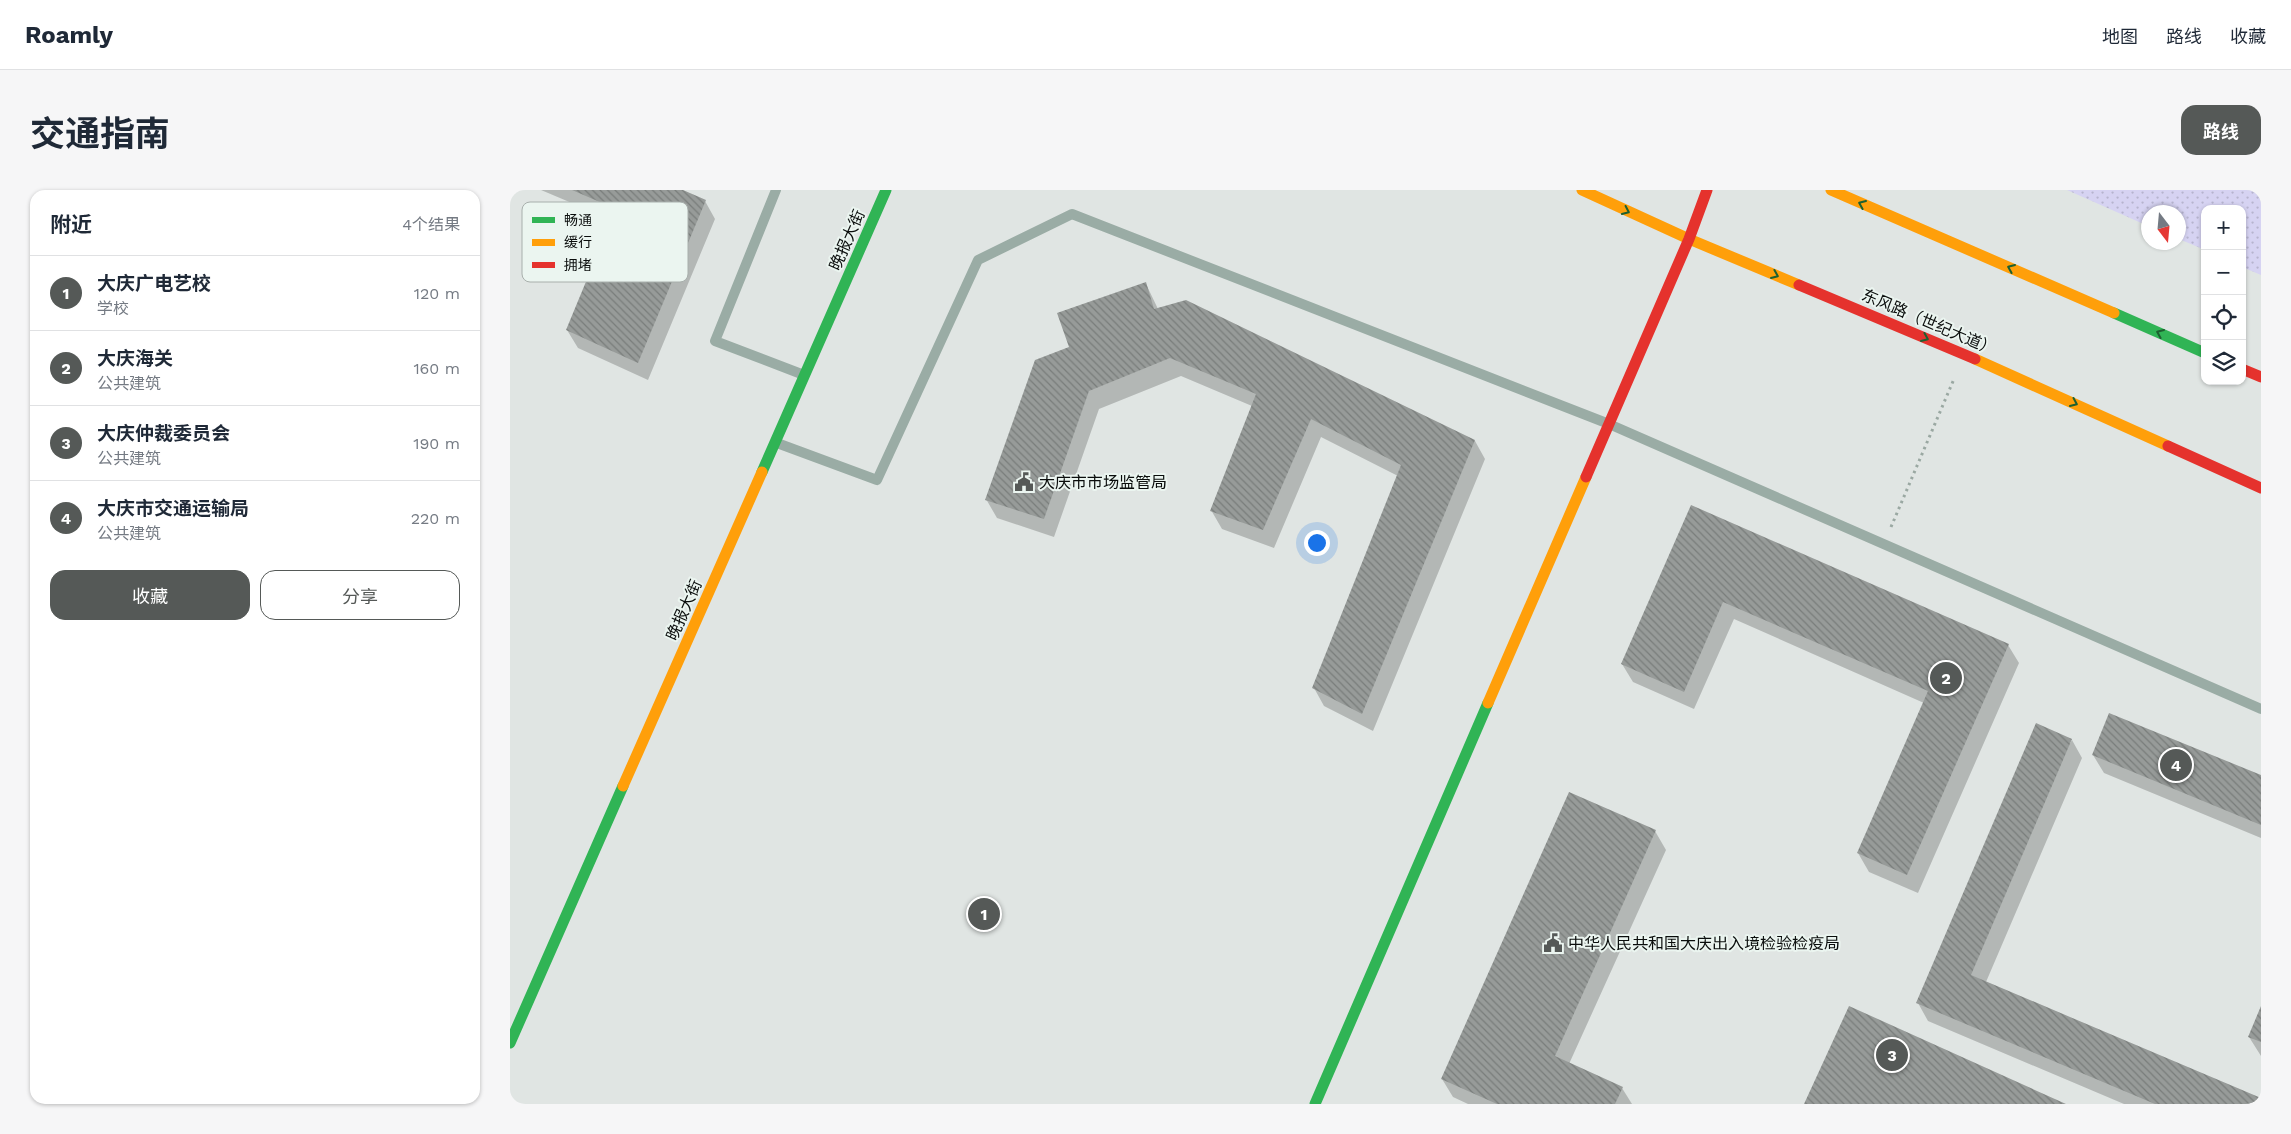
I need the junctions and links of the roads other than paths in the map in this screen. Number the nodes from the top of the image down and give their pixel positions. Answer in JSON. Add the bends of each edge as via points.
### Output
{"nodes":[{"id":1,"x":776,"y":190,"type":"edge"},
{"id":2,"x":886,"y":190,"type":"edge"},
{"id":3,"x":1582,"y":190,"type":"edge"},
{"id":4,"x":1707,"y":190,"type":"edge"},
{"id":5,"x":1830,"y":190,"type":"edge"},
{"id":6,"x":1689,"y":240,"type":"junction"},
{"id":7,"x":2201,"y":351,"type":"edge"},
{"id":8,"x":2246,"y":371,"type":"edge"},
{"id":9,"x":805,"y":376,"type":"junction"},
{"id":10,"x":2261,"y":377,"type":"edge"},
{"id":11,"x":1609,"y":424,"type":"junction"},
{"id":12,"x":776,"y":442,"type":"junction"},
{"id":13,"x":2261,"y":488,"type":"edge"},
{"id":14,"x":2261,"y":709,"type":"edge"},
{"id":15,"x":510,"y":1043,"type":"edge"},
{"id":16,"x":1315,"y":1104,"type":"edge"}],
"edges":[{"from":1,"to":9,"type":"lane","via":[[714,341]]},
{"from":2,"to":9,"type":"main road","name":"晚报大街"},
{"from":3,"to":6,"type":"main road","name":"东风路（世纪大道）","one_way":true},
{"from":4,"to":6,"type":"main road"},
{"from":7,"to":5,"type":"main road","one_way":true},
{"from":6,"to":11,"type":"main road"},
{"from":6,"to":13,"type":"main road","name":"东风路（世纪大道）","one_way":true,"via":[[1964,354]]},
{"from":8,"to":10,"type":"main road"},
{"from":9,"to":12,"type":"main road","name":"晚报大街"},
{"from":11,"to":12,"type":"lane","via":[[1072,214],[978,260],[878,480]]},
{"from":11,"to":14,"type":"lane"},
{"from":11,"to":16,"type":"main road"},
{"from":12,"to":15,"type":"main road","name":"晚报大街"}]}
